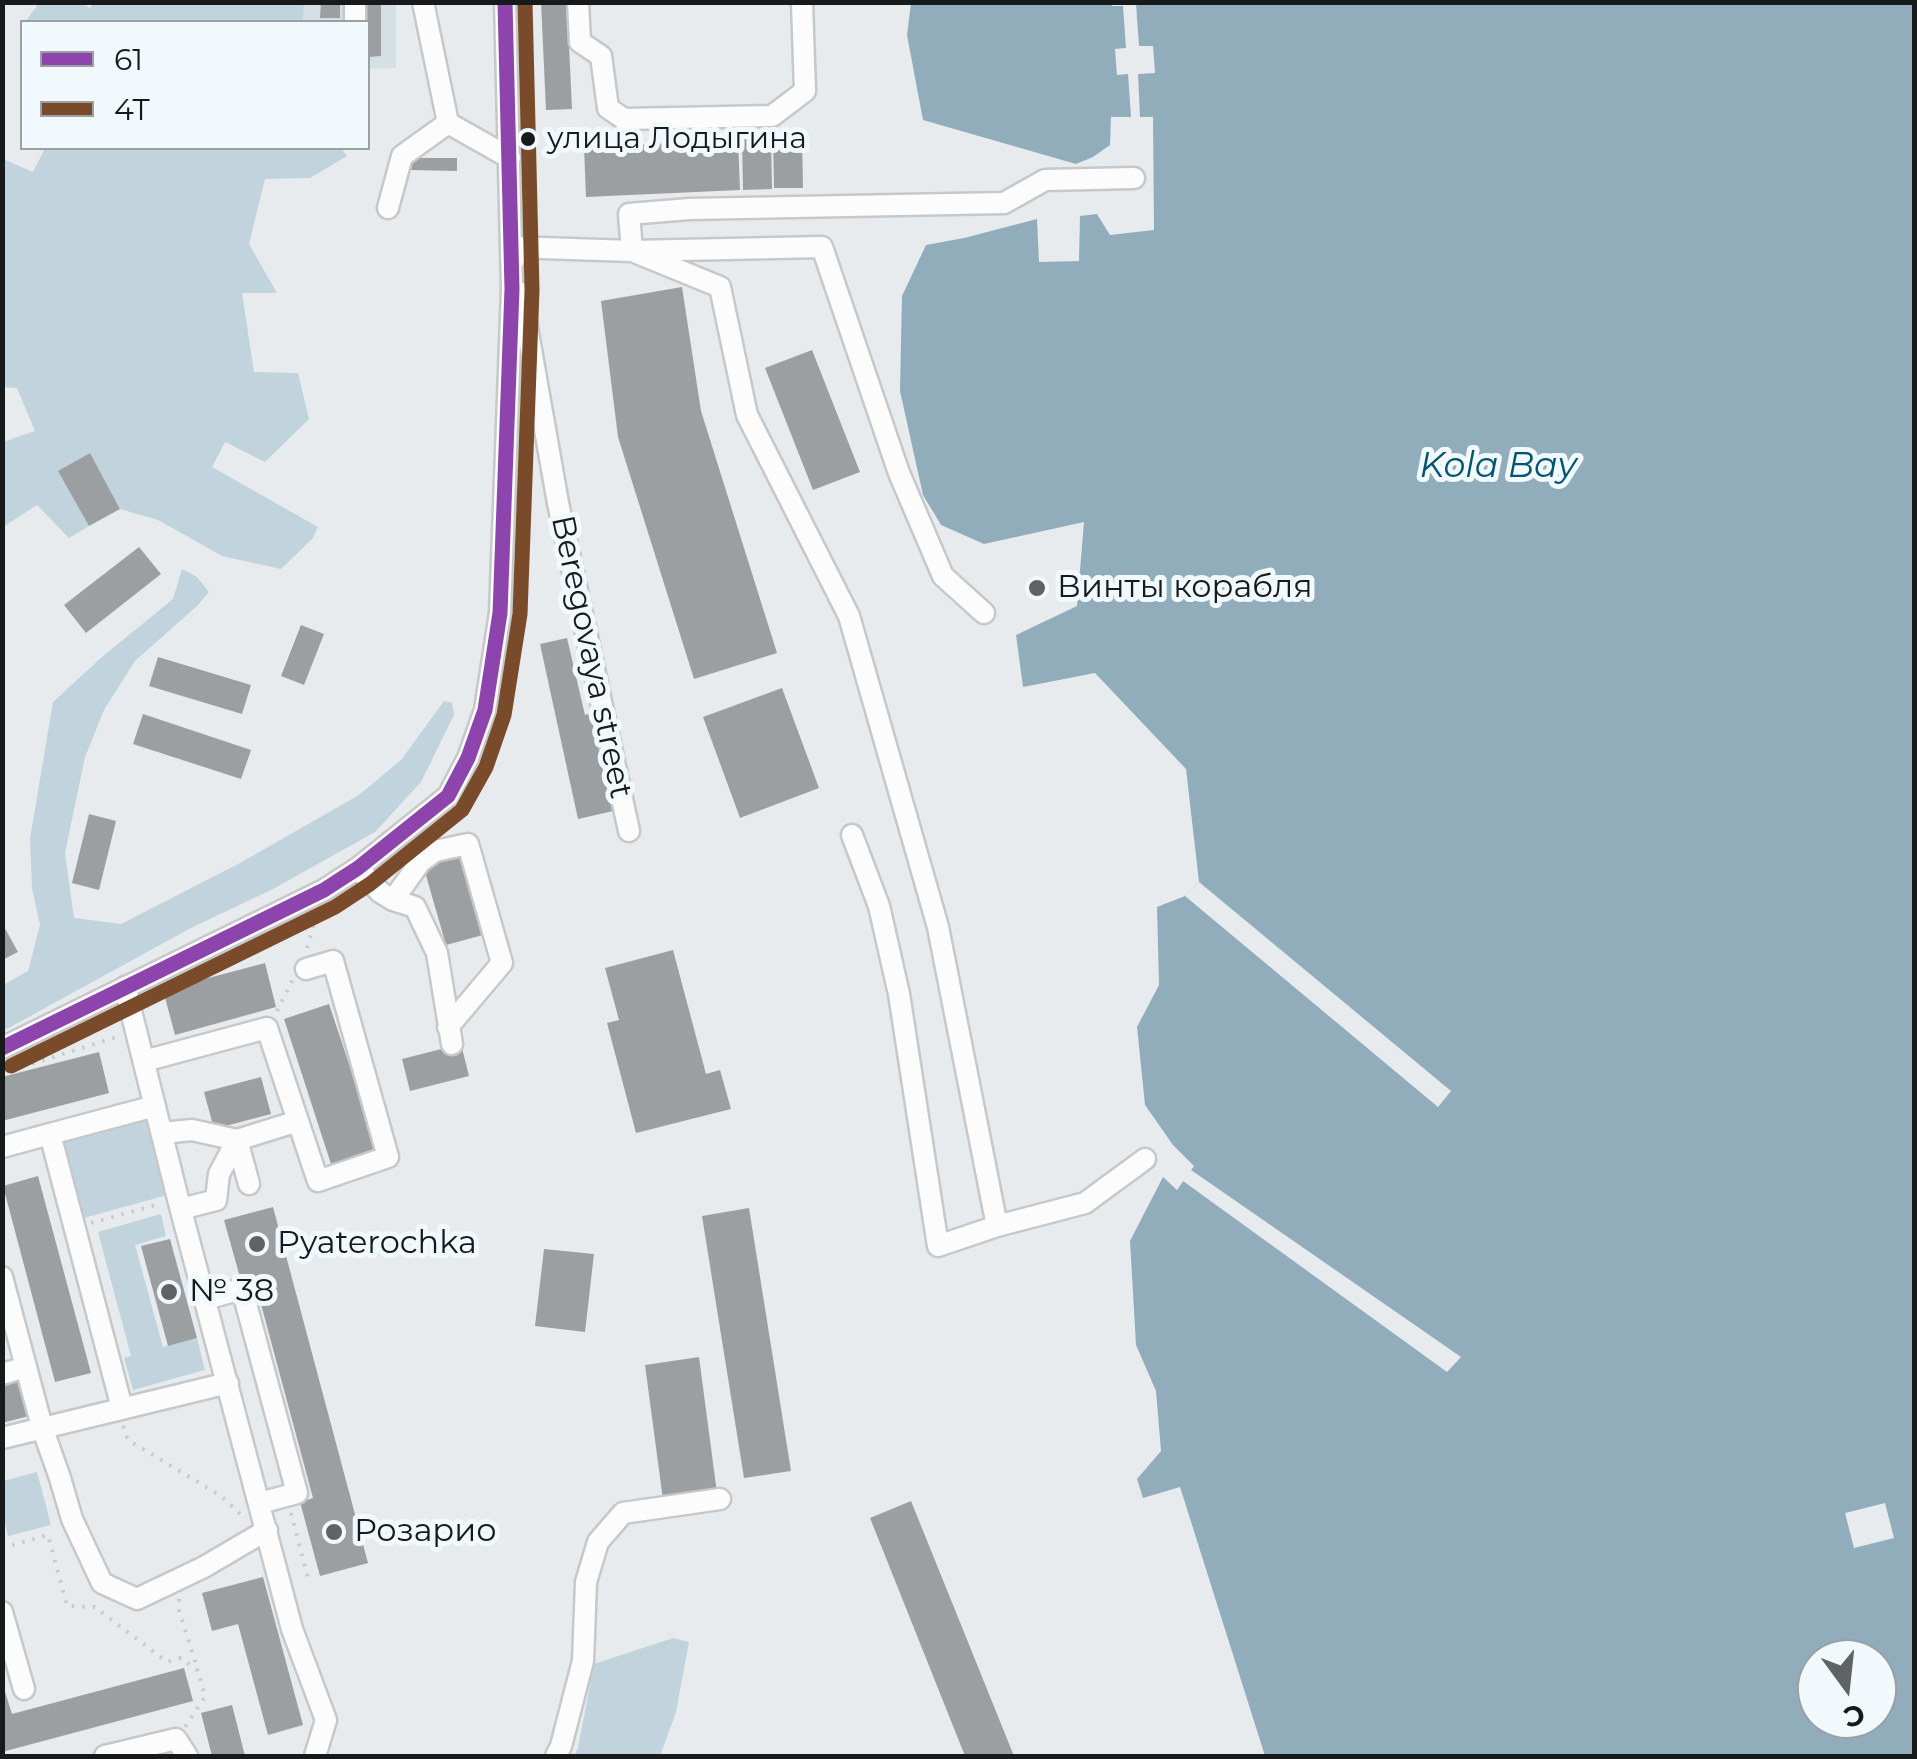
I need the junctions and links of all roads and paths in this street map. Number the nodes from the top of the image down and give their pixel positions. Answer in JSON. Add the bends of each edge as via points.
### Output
{"nodes":[{"id":1,"x":423,"y":2,"type":"edge"},
{"id":2,"x":505,"y":2,"type":"edge"},
{"id":3,"x":578,"y":2,"type":"edge"},
{"id":4,"x":802,"y":2,"type":"edge"},
{"id":5,"x":448,"y":123,"type":"junction"},
{"id":6,"x":510,"y":158,"type":"junction"},
{"id":7,"x":1134,"y":178,"type":"dead end"},
{"id":8,"x":388,"y":208,"type":"dead end"},
{"id":9,"x":511,"y":247,"type":"junction"},
{"id":10,"x":632,"y":251,"type":"junction"},
{"id":11,"x":984,"y":613,"type":"dead end"},
{"id":12,"x":628,"y":831,"type":"dead end"},
{"id":13,"x":852,"y":836,"type":"dead end"},
{"id":14,"x":358,"y":868,"type":"junction"},
{"id":15,"x":324,"y":890,"type":"junction"},
{"id":16,"x":393,"y":900,"type":"junction"},
{"id":17,"x":302,"y":968,"type":"junction"},
{"id":18,"x":125,"y":987,"type":"junction"},
{"id":19,"x":267,"y":1028,"type":"junction"},
{"id":20,"x":136,"y":1031,"type":"junction"},
{"id":21,"x":2,"y":1048,"type":"edge"},
{"id":22,"x":144,"y":1061,"type":"junction"},
{"id":23,"x":2,"y":1073,"type":"edge"},
{"id":24,"x":155,"y":1106,"type":"junction"},
{"id":25,"x":298,"y":1120,"type":"junction"},
{"id":26,"x":162,"y":1133,"type":"junction"},
{"id":27,"x":50,"y":1134,"type":"junction"},
{"id":28,"x":236,"y":1140,"type":"junction"},
{"id":29,"x":2,"y":1147,"type":"edge"},
{"id":30,"x":1145,"y":1159,"type":"dead end"},
{"id":31,"x":248,"y":1184,"type":"dead end"},
{"id":32,"x":179,"y":1204,"type":"junction"},
{"id":33,"x":997,"y":1226,"type":"junction"},
{"id":34,"x":74,"y":1227,"type":"junction"},
{"id":35,"x":2,"y":1277,"type":"edge"},
{"id":36,"x":205,"y":1299,"type":"junction"},
{"id":37,"x":262,"y":1363,"type":"junction"},
{"id":38,"x":26,"y":1367,"type":"junction"},
{"id":39,"x":2,"y":1374,"type":"edge"},
{"id":40,"x":226,"y":1378,"type":"junction"},
{"id":41,"x":122,"y":1417,"type":"junction"},
{"id":42,"x":42,"y":1427,"type":"junction"},
{"id":43,"x":2,"y":1438,"type":"edge"},
{"id":44,"x":720,"y":1499,"type":"dead end"},
{"id":45,"x":260,"y":1503,"type":"junction"},
{"id":46,"x":266,"y":1530,"type":"junction"},
{"id":47,"x":2,"y":1548,"type":"edge"},
{"id":48,"x":180,"y":1578,"type":"junction"},
{"id":49,"x":2,"y":1612,"type":"edge"},
{"id":50,"x":198,"y":1671,"type":"junction"},
{"id":51,"x":24,"y":1689,"type":"dead end"},
{"id":52,"x":182,"y":1748,"type":"edge"},
{"id":53,"x":105,"y":1756,"type":"edge"},
{"id":54,"x":315,"y":1756,"type":"edge"},
{"id":55,"x":556,"y":1756,"type":"edge"}],
"edges":[{"from":1,"to":5,"type":"street"},
{"from":2,"to":6,"type":"street"},
{"from":3,"to":4,"type":"street","via":[[580,42],[602,56],[608,108],[624,119],[772,116],[805,91]]},
{"from":5,"to":6,"type":"street"},
{"from":5,"to":8,"type":"street","via":[[402,156]]},
{"from":6,"to":9,"type":"street"},
{"from":7,"to":10,"type":"street","via":[[1045,180],[1004,204],[629,214]]},
{"from":9,"to":10,"type":"street"},
{"from":9,"to":12,"type":"street","name":"Beregovaya street"},
{"from":9,"to":14,"type":"street","via":[[500,613],[485,710],[448,796]]},
{"from":10,"to":11,"type":"street","via":[[822,247],[898,473],[943,576]]},
{"from":10,"to":33,"type":"street","via":[[720,286],[747,415],[848,616],[938,927]]},
{"from":13,"to":33,"type":"street","via":[[879,906],[899,994],[938,1246]]},
{"from":14,"to":15,"type":"street"},
{"from":14,"to":16,"type":"street"},
{"from":15,"to":17,"type":"path"},
{"from":15,"to":18,"type":"street"},
{"from":16,"to":16,"type":"street","via":[[415,907],[436,953],[450,1036],[502,964],[468,844],[421,861]]},
{"from":17,"to":19,"type":"path"},
{"from":17,"to":25,"type":"street","via":[[333,961],[388,1157],[318,1181]]},
{"from":18,"to":20,"type":"street"},
{"from":18,"to":21,"type":"street"},
{"from":19,"to":22,"type":"street"},
{"from":19,"to":25,"type":"street"},
{"from":20,"to":22,"type":"street"},
{"from":20,"to":23,"type":"path"},
{"from":22,"to":24,"type":"street"},
{"from":24,"to":26,"type":"street"},
{"from":24,"to":27,"type":"street"},
{"from":25,"to":28,"type":"street"},
{"from":26,"to":28,"type":"street","via":[[192,1130]]},
{"from":26,"to":32,"type":"street"},
{"from":27,"to":29,"type":"street"},
{"from":27,"to":34,"type":"street"},
{"from":28,"to":31,"type":"street"},
{"from":28,"to":32,"type":"street","via":[[216,1200]]},
{"from":30,"to":33,"type":"street","via":[[1085,1203]]},
{"from":32,"to":34,"type":"path"},
{"from":32,"to":36,"type":"street"},
{"from":34,"to":41,"type":"street"},
{"from":35,"to":38,"type":"street"},
{"from":36,"to":37,"type":"street","via":[[242,1289]]},
{"from":36,"to":40,"type":"street"},
{"from":37,"to":40,"type":"street"},
{"from":37,"to":45,"type":"street","via":[[297,1493]]},
{"from":38,"to":39,"type":"street"},
{"from":38,"to":42,"type":"street"},
{"from":40,"to":41,"type":"street"},
{"from":40,"to":45,"type":"street"},
{"from":41,"to":42,"type":"street"},
{"from":41,"to":46,"type":"path","via":[[128,1440]]},
{"from":42,"to":43,"type":"street"},
{"from":42,"to":48,"type":"street","via":[[72,1519],[102,1583],[137,1599]]},
{"from":44,"to":55,"type":"street","via":[[623,1513],[598,1542],[586,1582],[582,1661]]},
{"from":45,"to":46,"type":"street"},
{"from":46,"to":48,"type":"street"},
{"from":46,"to":54,"type":"street","via":[[292,1629],[326,1720]]},
{"from":47,"to":50,"type":"path","via":[[48,1535],[67,1606],[94,1607],[167,1662],[181,1658]]},
{"from":48,"to":50,"type":"path","via":[[178,1610]]},
{"from":49,"to":51,"type":"street"},
{"from":50,"to":52,"type":"path","via":[[205,1696]]},
{"from":52,"to":53,"type":"street"}]}
